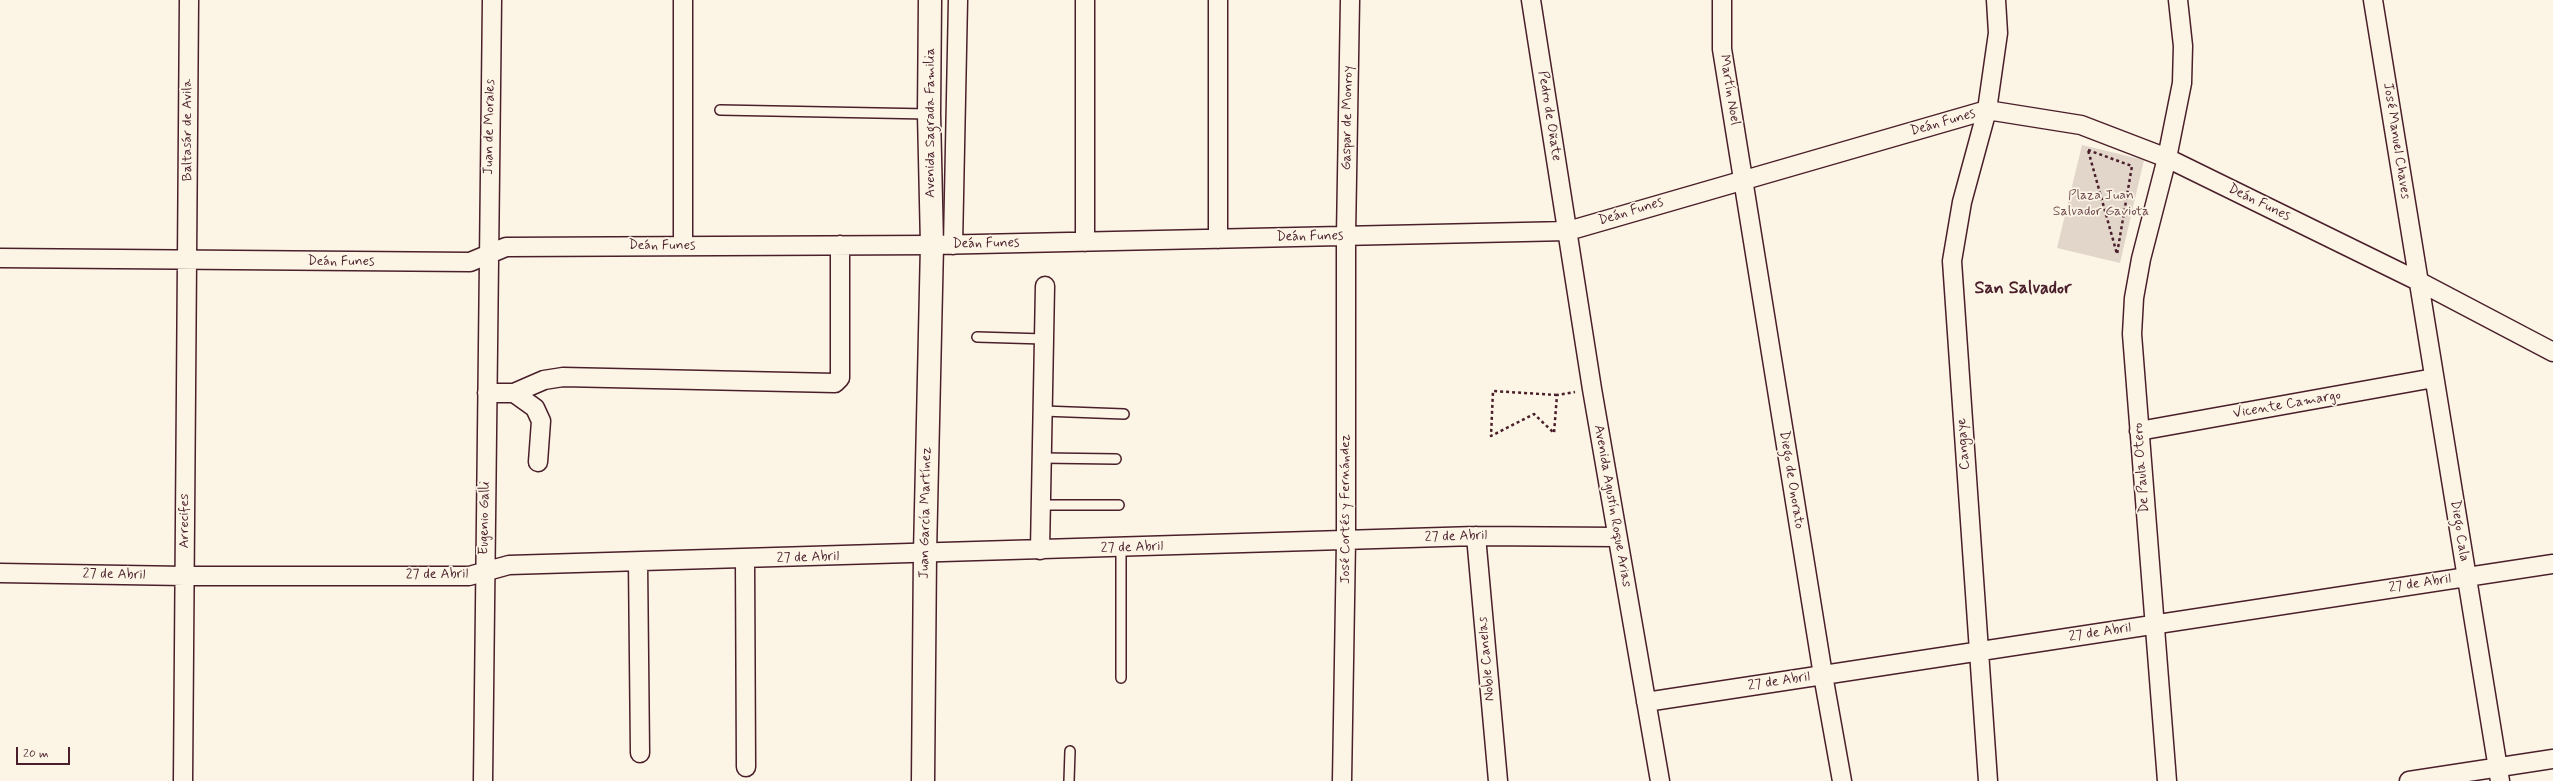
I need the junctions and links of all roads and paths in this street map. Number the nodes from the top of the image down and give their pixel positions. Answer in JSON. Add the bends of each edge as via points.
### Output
{"nodes":[{"id":1,"x":189,"y":0,"type":"edge"},
{"id":2,"x":492,"y":0,"type":"edge"},
{"id":3,"x":683,"y":0,"type":"edge"},
{"id":4,"x":930,"y":0,"type":"edge"},
{"id":5,"x":958,"y":0,"type":"edge"},
{"id":6,"x":1085,"y":0,"type":"edge"},
{"id":7,"x":1218,"y":0,"type":"edge"},
{"id":8,"x":1350,"y":0,"type":"edge"},
{"id":9,"x":1531,"y":0,"type":"edge"},
{"id":10,"x":1722,"y":0,"type":"edge"},
{"id":11,"x":1996,"y":0,"type":"edge"},
{"id":12,"x":2178,"y":0,"type":"edge"},
{"id":13,"x":2373,"y":0,"type":"edge"},
{"id":14,"x":720,"y":110,"type":"dead end"},
{"id":15,"x":1987,"y":110,"type":"junction"},
{"id":16,"x":929,"y":114,"type":"junction"},
{"id":17,"x":2088,"y":150,"type":"joint"},
{"id":18,"x":2167,"y":158,"type":"junction"},
{"id":19,"x":1743,"y":179,"type":"junction"},
{"id":20,"x":1568,"y":231,"type":"junction"},
{"id":21,"x":1346,"y":236,"type":"junction"},
{"id":22,"x":1218,"y":239,"type":"junction"},
{"id":23,"x":1085,"y":242,"type":"junction"},
{"id":24,"x":943,"y":245,"type":"junction"},
{"id":25,"x":683,"y":246,"type":"junction"},
{"id":26,"x":840,"y":246,"type":"junction"},
{"id":27,"x":488,"y":254,"type":"junction"},
{"id":28,"x":0,"y":258,"type":"edge"},
{"id":29,"x":187,"y":261,"type":"junction"},
{"id":30,"x":2418,"y":281,"type":"junction"},
{"id":31,"x":1045,"y":286,"type":"dead end"},
{"id":32,"x":977,"y":337,"type":"dead end"},
{"id":33,"x":1044,"y":339,"type":"junction"},
{"id":34,"x":2553,"y":352,"type":"edge"},
{"id":35,"x":2434,"y":378,"type":"junction"},
{"id":36,"x":1592,"y":389,"type":"junction"},
{"id":37,"x":487,"y":393,"type":"junction"},
{"id":38,"x":514,"y":393,"type":"junction"},
{"id":39,"x":1557,"y":395,"type":"junction"},
{"id":40,"x":1042,"y":411,"type":"junction"},
{"id":41,"x":1124,"y":414,"type":"dead end"},
{"id":42,"x":2139,"y":431,"type":"junction"},
{"id":43,"x":1042,"y":458,"type":"junction"},
{"id":44,"x":1116,"y":459,"type":"dead end"},
{"id":45,"x":538,"y":462,"type":"dead end"},
{"id":46,"x":1041,"y":505,"type":"junction"},
{"id":47,"x":1119,"y":505,"type":"dead end"},
{"id":48,"x":1476,"y":536,"type":"junction"},
{"id":49,"x":1617,"y":536,"type":"junction"},
{"id":50,"x":1346,"y":541,"type":"junction"},
{"id":51,"x":1121,"y":548,"type":"junction"},
{"id":52,"x":1040,"y":550,"type":"junction"},
{"id":53,"x":924,"y":553,"type":"junction"},
{"id":54,"x":745,"y":560,"type":"junction"},
{"id":55,"x":638,"y":562,"type":"junction"},
{"id":56,"x":2553,"y":564,"type":"edge"},
{"id":57,"x":485,"y":572,"type":"junction"},
{"id":58,"x":0,"y":573,"type":"edge"},
{"id":59,"x":185,"y":576,"type":"junction"},
{"id":60,"x":2467,"y":577,"type":"junction"},
{"id":61,"x":2154,"y":625,"type":"junction"},
{"id":62,"x":1979,"y":652,"type":"junction"},
{"id":63,"x":1823,"y":675,"type":"junction"},
{"id":64,"x":1121,"y":678,"type":"dead end"},
{"id":65,"x":1646,"y":702,"type":"junction"},
{"id":66,"x":1070,"y":751,"type":"dead end"},
{"id":67,"x":640,"y":753,"type":"dead end"},
{"id":68,"x":2553,"y":759,"type":"edge"},
{"id":69,"x":746,"y":767,"type":"dead end"},
{"id":70,"x":2499,"y":774,"type":"edge"},
{"id":71,"x":183,"y":781,"type":"edge"},
{"id":72,"x":483,"y":781,"type":"edge"},
{"id":73,"x":923,"y":781,"type":"edge"},
{"id":74,"x":1069,"y":781,"type":"edge"},
{"id":75,"x":1342,"y":781,"type":"edge"},
{"id":76,"x":1498,"y":781,"type":"edge"},
{"id":77,"x":1660,"y":781,"type":"edge"},
{"id":78,"x":1842,"y":781,"type":"edge"},
{"id":79,"x":1988,"y":781,"type":"edge"},
{"id":80,"x":2167,"y":781,"type":"edge"},
{"id":81,"x":2409,"y":781,"type":"edge"}],
"edges":[{"from":1,"to":29,"type":"street","name":"Baltasár de Avila"},
{"from":2,"to":27,"type":"street","name":"Juan de Morales"},
{"from":3,"to":25,"type":"street"},
{"from":4,"to":16,"type":"main road","name":"Avenida Sagrada Familia"},
{"from":5,"to":24,"type":"street"},
{"from":6,"to":23,"type":"street"},
{"from":7,"to":22,"type":"street"},
{"from":8,"to":21,"type":"street","name":"Gaspar de Monroy"},
{"from":9,"to":20,"type":"street","name":"Pedro de Oñate"},
{"from":10,"to":19,"type":"street","name":"Martín Noel","via":[[1722,49]]},
{"from":11,"to":15,"type":"street","name":"Cangaye","via":[[1998,33]]},
{"from":12,"to":18,"type":"street","name":"De Paula Otero","via":[[2184,65]]},
{"from":13,"to":30,"type":"street","name":"José Manuel Chaves"},
{"from":14,"to":16,"type":"lane"},
{"from":15,"to":18,"type":"street","name":"Deán Funes","via":[[2081,125]]},
{"from":15,"to":19,"type":"street","name":"Deán Funes"},
{"from":15,"to":62,"type":"street","name":"Cangaye","via":[[1962,202],[1952,261]]},
{"from":16,"to":24,"type":"main road","name":"Avenida Sagrada Familia"},
{"from":17,"to":17,"type":"path","via":[[2100,195],[2117,254],[2132,166]]},
{"from":18,"to":30,"type":"street","name":"Deán Funes"},
{"from":18,"to":42,"type":"street","name":"De Paula Otero","via":[[2141,259],[2134,298],[2132,334]]},
{"from":19,"to":20,"type":"street","name":"Deán Funes"},
{"from":19,"to":63,"type":"street","name":"Diego de Onorato"},
{"from":20,"to":21,"type":"street","name":"Deán Funes"},
{"from":20,"to":36,"type":"street","name":"Avenida Agustín Roque Arias"},
{"from":21,"to":22,"type":"street","name":"Deán Funes"},
{"from":21,"to":50,"type":"street","name":"José Cortés y Fernández"},
{"from":22,"to":23,"type":"street","name":"Deán Funes"},
{"from":23,"to":24,"type":"street","name":"Deán Funes"},
{"from":24,"to":26,"type":"street","name":"Deán Funes"},
{"from":24,"to":53,"type":"main road","name":"Juan García Martínez"},
{"from":25,"to":26,"type":"street","name":"Deán Funes"},
{"from":25,"to":27,"type":"street","name":"Deán Funes","via":[[506,247]]},
{"from":26,"to":38,"type":"street","via":[[840,378],[836,383],[563,377],[544,380]]},
{"from":27,"to":29,"type":"street","name":"Deán Funes","via":[[470,262]]},
{"from":27,"to":37,"type":"street","name":"Eugenio Galli"},
{"from":28,"to":29,"type":"street","name":"Deán Funes"},
{"from":29,"to":59,"type":"street","name":"Arrecifes"},
{"from":30,"to":34,"type":"street","name":"Deán Funes"},
{"from":30,"to":35,"type":"street","name":"Diego Cala"},
{"from":31,"to":33,"type":"street"},
{"from":32,"to":33,"type":"lane"},
{"from":33,"to":40,"type":"street"},
{"from":35,"to":42,"type":"street","name":"Vicente Camargo"},
{"from":35,"to":60,"type":"street","name":"Diego Cala"},
{"from":36,"to":39,"type":"path"},
{"from":36,"to":49,"type":"street","name":"Avenida Agustín Roque Arias"},
{"from":37,"to":38,"type":"street"},
{"from":37,"to":57,"type":"street","name":"Eugenio Galli"},
{"from":38,"to":45,"type":"street","via":[[535,408],[541,421]]},
{"from":39,"to":39,"type":"path","via":[[1554,433],[1534,414],[1491,436],[1493,391]]},
{"from":40,"to":41,"type":"lane"},
{"from":40,"to":43,"type":"street"},
{"from":42,"to":61,"type":"street","name":"De Paula Otero"},
{"from":43,"to":44,"type":"lane"},
{"from":43,"to":46,"type":"street"},
{"from":46,"to":47,"type":"lane"},
{"from":46,"to":52,"type":"street"},
{"from":48,"to":49,"type":"street","name":"27 de Abril"},
{"from":48,"to":50,"type":"street","name":"27 de Abril"},
{"from":48,"to":76,"type":"street","name":"Noble Canelas"},
{"from":49,"to":65,"type":"street","name":"Avenida Agustín Roque Arias"},
{"from":50,"to":51,"type":"street","name":"27 de Abril"},
{"from":50,"to":75,"type":"street","name":"José Cortés y Fernández"},
{"from":51,"to":52,"type":"street","name":"27 de Abril"},
{"from":51,"to":64,"type":"lane"},
{"from":52,"to":53,"type":"street","name":"27 de Abril"},
{"from":53,"to":54,"type":"street","name":"27 de Abril"},
{"from":53,"to":73,"type":"main road","name":"Juan García Martínez"},
{"from":54,"to":55,"type":"street","name":"27 de Abril"},
{"from":54,"to":69,"type":"street"},
{"from":55,"to":57,"type":"street","name":"27 de Abril","via":[[509,565]]},
{"from":55,"to":67,"type":"street"},
{"from":56,"to":60,"type":"street","name":"27 de Abril"},
{"from":57,"to":59,"type":"street","name":"27 de Abril","via":[[469,576]]},
{"from":57,"to":72,"type":"street","name":"Eugenio Galli"},
{"from":58,"to":59,"type":"street","name":"27 de Abril"},
{"from":59,"to":71,"type":"street","name":"Arrecifes"},
{"from":60,"to":61,"type":"street","name":"27 de Abril"},
{"from":60,"to":70,"type":"street","name":"Diego Cala"},
{"from":61,"to":62,"type":"street","name":"27 de Abril"},
{"from":61,"to":80,"type":"street","name":"De Paula Otero"},
{"from":62,"to":63,"type":"street","name":"27 de Abril"},
{"from":62,"to":79,"type":"street","name":"Cangaye"},
{"from":63,"to":65,"type":"street","name":"27 de Abril"},
{"from":63,"to":78,"type":"street","name":"Diego de Onorato"},
{"from":65,"to":77,"type":"street","name":"Avenida Agustín Roque Arias"},
{"from":66,"to":74,"type":"lane"},
{"from":68,"to":70,"type":"street"},
{"from":70,"to":81,"type":"street"}]}
